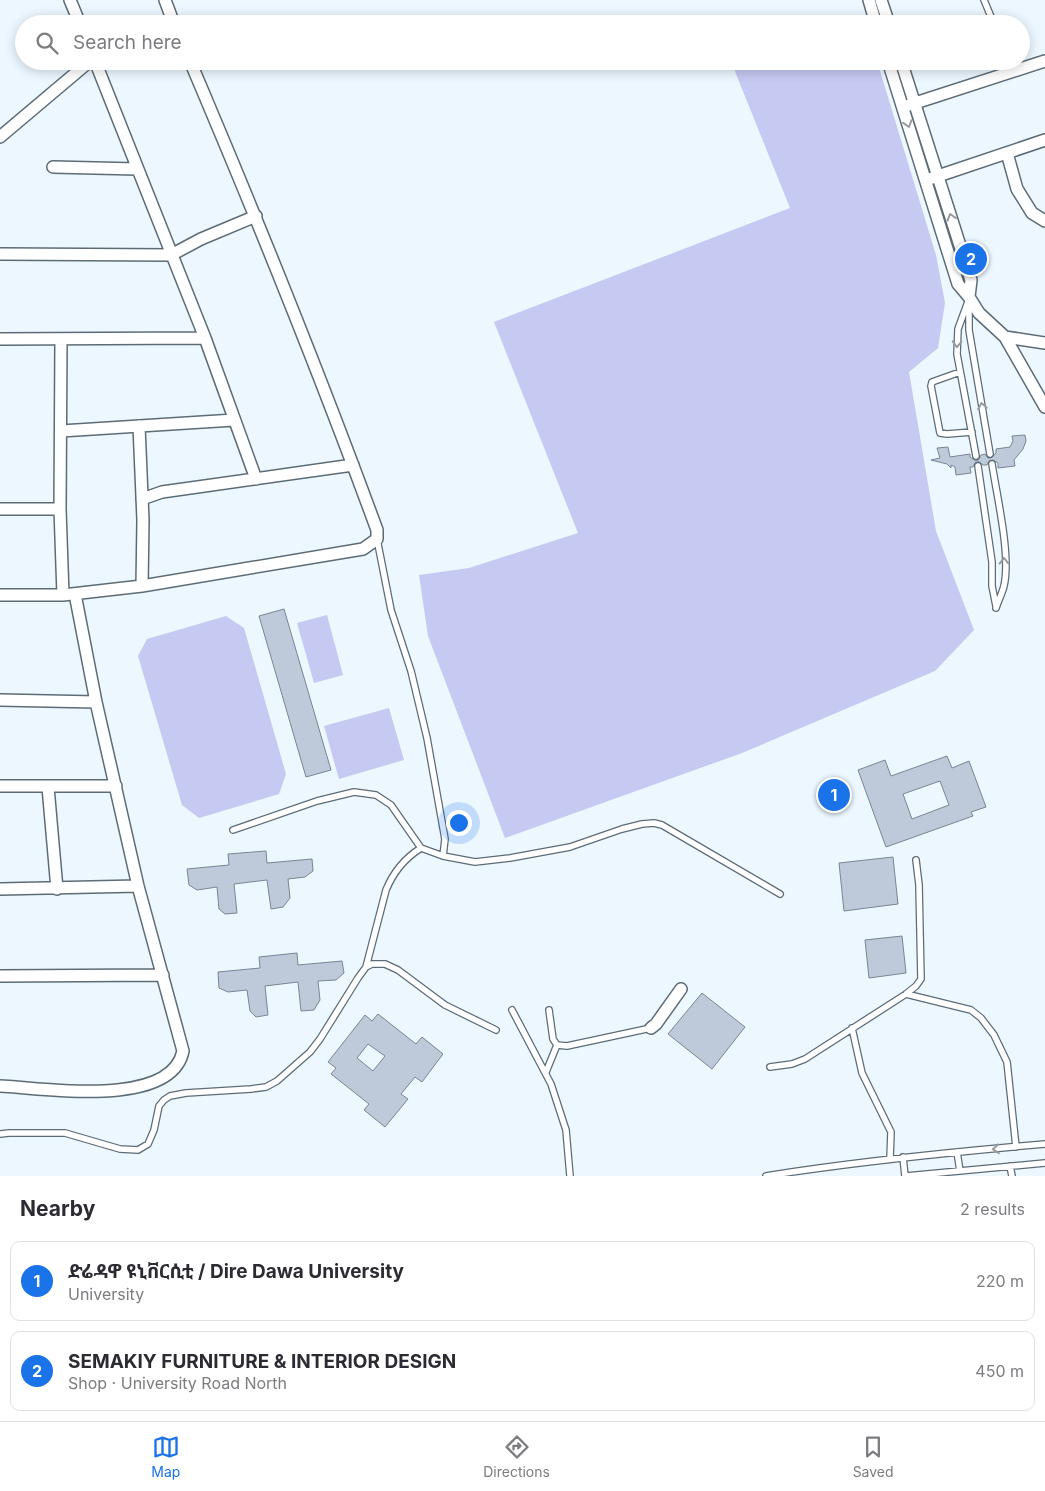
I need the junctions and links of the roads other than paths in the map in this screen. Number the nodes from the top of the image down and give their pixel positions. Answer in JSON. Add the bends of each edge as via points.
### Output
{"nodes":[{"id":1,"x":70,"y":0,"type":"edge"},
{"id":2,"x":165,"y":0,"type":"edge"},
{"id":3,"x":869,"y":0,"type":"edge"},
{"id":4,"x":881,"y":0,"type":"edge"},
{"id":5,"x":984,"y":0,"type":"edge"},
{"id":6,"x":76,"y":15,"type":"edge"},
{"id":7,"x":171,"y":15,"type":"edge"},
{"id":8,"x":873,"y":15,"type":"edge"},
{"id":9,"x":886,"y":15,"type":"edge"},
{"id":10,"x":990,"y":15,"type":"edge"},
{"id":11,"x":1045,"y":61,"type":"edge"},
{"id":12,"x":1030,"y":65,"type":"edge"},
{"id":13,"x":79,"y":70,"type":"edge"},
{"id":14,"x":98,"y":70,"type":"edge"},
{"id":15,"x":194,"y":70,"type":"edge"},
{"id":16,"x":892,"y":70,"type":"edge"},
{"id":17,"x":902,"y":70,"type":"edge"},
{"id":18,"x":1010,"y":70,"type":"edge"},
{"id":19,"x":908,"y":105,"type":"junction"},
{"id":20,"x":0,"y":138,"type":"edge"},
{"id":21,"x":1045,"y":140,"type":"edge"},
{"id":22,"x":1007,"y":153,"type":"junction"},
{"id":23,"x":52,"y":167,"type":"dead end"},
{"id":24,"x":137,"y":169,"type":"junction"},
{"id":25,"x":938,"y":176,"type":"junction"},
{"id":26,"x":926,"y":180,"type":"junction"},
{"id":27,"x":256,"y":216,"type":"junction"},
{"id":28,"x":1045,"y":221,"type":"edge"},
{"id":29,"x":0,"y":254,"type":"edge"},
{"id":30,"x":171,"y":254,"type":"junction"},
{"id":31,"x":970,"y":297,"type":"junction"},
{"id":32,"x":1004,"y":337,"type":"junction"},
{"id":33,"x":205,"y":338,"type":"junction"},
{"id":34,"x":0,"y":339,"type":"edge"},
{"id":35,"x":61,"y":340,"type":"junction"},
{"id":36,"x":1045,"y":343,"type":"edge"},
{"id":37,"x":960,"y":372,"type":"junction"},
{"id":38,"x":1045,"y":407,"type":"edge"},
{"id":39,"x":234,"y":420,"type":"junction"},
{"id":40,"x":139,"y":426,"type":"junction"},
{"id":41,"x":61,"y":430,"type":"junction"},
{"id":42,"x":972,"y":432,"type":"junction"},
{"id":43,"x":990,"y":454,"type":"dead end"},
{"id":44,"x":976,"y":456,"type":"dead end"},
{"id":45,"x":992,"y":464,"type":"dead end"},
{"id":46,"x":353,"y":465,"type":"junction"},
{"id":47,"x":978,"y":466,"type":"dead end"},
{"id":48,"x":256,"y":478,"type":"junction"},
{"id":49,"x":142,"y":499,"type":"junction"},
{"id":50,"x":0,"y":508,"type":"edge"},
{"id":51,"x":60,"y":509,"type":"junction"},
{"id":52,"x":377,"y":539,"type":"junction"},
{"id":53,"x":142,"y":586,"type":"junction"},
{"id":54,"x":0,"y":595,"type":"edge"},
{"id":55,"x":69,"y":595,"type":"junction"},
{"id":56,"x":0,"y":700,"type":"edge"},
{"id":57,"x":96,"y":702,"type":"junction"},
{"id":58,"x":0,"y":786,"type":"edge"},
{"id":59,"x":116,"y":786,"type":"junction"},
{"id":60,"x":48,"y":787,"type":"junction"},
{"id":61,"x":233,"y":830,"type":"dead end"},
{"id":62,"x":421,"y":848,"type":"junction"},
{"id":63,"x":443,"y":856,"type":"junction"},
{"id":64,"x":916,"y":860,"type":"dead end"},
{"id":65,"x":138,"y":886,"type":"junction"},
{"id":66,"x":0,"y":889,"type":"edge"},
{"id":67,"x":57,"y":889,"type":"junction"},
{"id":68,"x":780,"y":894,"type":"dead end"},
{"id":69,"x":366,"y":967,"type":"junction"},
{"id":70,"x":163,"y":975,"type":"junction"},
{"id":71,"x":0,"y":976,"type":"edge"},
{"id":72,"x":681,"y":989,"type":"dead end"},
{"id":73,"x":906,"y":994,"type":"junction"},
{"id":74,"x":512,"y":1010,"type":"dead end"},
{"id":75,"x":550,"y":1010,"type":"dead end"},
{"id":76,"x":651,"y":1028,"type":"joint"},
{"id":77,"x":852,"y":1028,"type":"junction"},
{"id":78,"x":496,"y":1030,"type":"dead end"},
{"id":79,"x":557,"y":1045,"type":"junction"},
{"id":80,"x":770,"y":1066,"type":"dead end"},
{"id":81,"x":546,"y":1072,"type":"junction"},
{"id":82,"x":0,"y":1086,"type":"edge"},
{"id":83,"x":0,"y":1134,"type":"edge"},
{"id":84,"x":1045,"y":1144,"type":"edge"},
{"id":85,"x":1016,"y":1147,"type":"junction"},
{"id":86,"x":957,"y":1152,"type":"junction"},
{"id":87,"x":903,"y":1157,"type":"junction"},
{"id":88,"x":890,"y":1159,"type":"junction"},
{"id":89,"x":1045,"y":1163,"type":"edge"},
{"id":90,"x":1010,"y":1166,"type":"junction"},
{"id":91,"x":809,"y":1169,"type":"junction"},
{"id":92,"x":960,"y":1171,"type":"junction"},
{"id":93,"x":570,"y":1176,"type":"edge"},
{"id":94,"x":766,"y":1176,"type":"edge"},
{"id":95,"x":810,"y":1176,"type":"edge"},
{"id":96,"x":906,"y":1176,"type":"edge"},
{"id":97,"x":1012,"y":1176,"type":"edge"}],
"edges":[{"from":1,"to":6,"type":"street"},
{"from":2,"to":7,"type":"street"},
{"from":3,"to":8,"type":"street"},
{"from":4,"to":9,"type":"street"},
{"from":5,"to":10,"type":"lane"},
{"from":11,"to":12,"type":"street"},
{"from":13,"to":20,"type":"street"},
{"from":14,"to":24,"type":"street"},
{"from":15,"to":27,"type":"street"},
{"from":16,"to":19,"type":"street"},
{"from":17,"to":19,"type":"street"},
{"from":18,"to":19,"type":"street"},
{"from":19,"to":25,"type":"street"},
{"from":19,"to":26,"type":"street","one_way":true},
{"from":21,"to":22,"type":"street"},
{"from":22,"to":25,"type":"street"},
{"from":22,"to":28,"type":"street","via":[[1017,189],[1032,213]]},
{"from":23,"to":24,"type":"street"},
{"from":24,"to":30,"type":"street"},
{"from":25,"to":26,"type":"street"},
{"from":31,"to":25,"type":"street","one_way":true,"via":[[971,280]]},
{"from":26,"to":31,"type":"street","via":[[958,284]]},
{"from":27,"to":30,"type":"street"},
{"from":27,"to":46,"type":"street"},
{"from":29,"to":30,"type":"street"},
{"from":30,"to":33,"type":"street"},
{"from":31,"to":32,"type":"street","via":[[979,313]]},
{"from":31,"to":37,"type":"lane","one_way":true,"via":[[956,342]]},
{"from":43,"to":31,"type":"lane","one_way":true,"via":[[969,330]]},
{"from":32,"to":36,"type":"street"},
{"from":32,"to":38,"type":"street"},
{"from":33,"to":35,"type":"street"},
{"from":33,"to":39,"type":"street"},
{"from":34,"to":35,"type":"street"},
{"from":35,"to":41,"type":"street"},
{"from":37,"to":42,"type":"lane"},
{"from":37,"to":42,"type":"lane","via":[[932,382],[940,433]]},
{"from":39,"to":40,"type":"street"},
{"from":39,"to":48,"type":"street"},
{"from":40,"to":41,"type":"street"},
{"from":40,"to":49,"type":"street"},
{"from":41,"to":51,"type":"street"},
{"from":42,"to":44,"type":"lane"},
{"from":47,"to":45,"type":"lane","one_way":true,"via":[[996,608],[1004,586],[1005,560]]},
{"from":46,"to":48,"type":"street"},
{"from":46,"to":52,"type":"street","via":[[377,530]]},
{"from":48,"to":49,"type":"street","via":[[162,492]]},
{"from":49,"to":53,"type":"street"},
{"from":50,"to":51,"type":"street"},
{"from":51,"to":55,"type":"street"},
{"from":52,"to":53,"type":"street","via":[[363,549]]},
{"from":52,"to":63,"type":"lane","via":[[391,610],[428,738],[445,838]]},
{"from":53,"to":55,"type":"street"},
{"from":54,"to":55,"type":"street"},
{"from":55,"to":57,"type":"street"},
{"from":56,"to":57,"type":"street"},
{"from":57,"to":59,"type":"street"},
{"from":58,"to":60,"type":"street"},
{"from":59,"to":60,"type":"street"},
{"from":59,"to":65,"type":"street"},
{"from":60,"to":67,"type":"street"},
{"from":61,"to":62,"type":"lane","via":[[354,792],[376,795],[391,805]]},
{"from":62,"to":63,"type":"lane"},
{"from":62,"to":69,"type":"lane","via":[[410,854],[391,878]]},
{"from":63,"to":68,"type":"lane","via":[[475,862],[510,858],[570,847],[622,829],[654,823]]},
{"from":64,"to":73,"type":"lane","via":[[921,979]]},
{"from":65,"to":67,"type":"street"},
{"from":65,"to":70,"type":"street"},
{"from":66,"to":67,"type":"street"},
{"from":69,"to":78,"type":"lane","via":[[386,964],[445,1005]]},
{"from":69,"to":83,"type":"lane","via":[[320,1039],[284,1076],[266,1087],[170,1096],[158,1106],[152,1139],[138,1150],[120,1149],[65,1133]]},
{"from":70,"to":71,"type":"street"},
{"from":70,"to":82,"type":"street","via":[[183,1051],[177,1066],[164,1077],[131,1089],[103,1091]]},
{"from":72,"to":76,"type":"street"},
{"from":73,"to":77,"type":"lane"},
{"from":73,"to":85,"type":"lane","via":[[971,1010],[994,1035],[1007,1062]]},
{"from":74,"to":81,"type":"lane"},
{"from":75,"to":79,"type":"lane","via":[[553,1038]]},
{"from":76,"to":79,"type":"lane","via":[[566,1046]]},
{"from":77,"to":80,"type":"lane","via":[[805,1059]]},
{"from":77,"to":88,"type":"lane","via":[[862,1073],[891,1132]]},
{"from":79,"to":81,"type":"lane"},
{"from":81,"to":93,"type":"lane","via":[[566,1130]]},
{"from":84,"to":85,"type":"lane"},
{"from":85,"to":86,"type":"lane","one_way":true},
{"from":86,"to":87,"type":"lane"},
{"from":86,"to":92,"type":"lane"},
{"from":87,"to":88,"type":"lane"},
{"from":87,"to":96,"type":"lane"},
{"from":88,"to":91,"type":"lane"},
{"from":89,"to":90,"type":"lane"},
{"from":90,"to":92,"type":"lane"},
{"from":90,"to":97,"type":"lane"},
{"from":91,"to":94,"type":"lane"},
{"from":91,"to":95,"type":"lane"},
{"from":92,"to":96,"type":"lane"}]}
